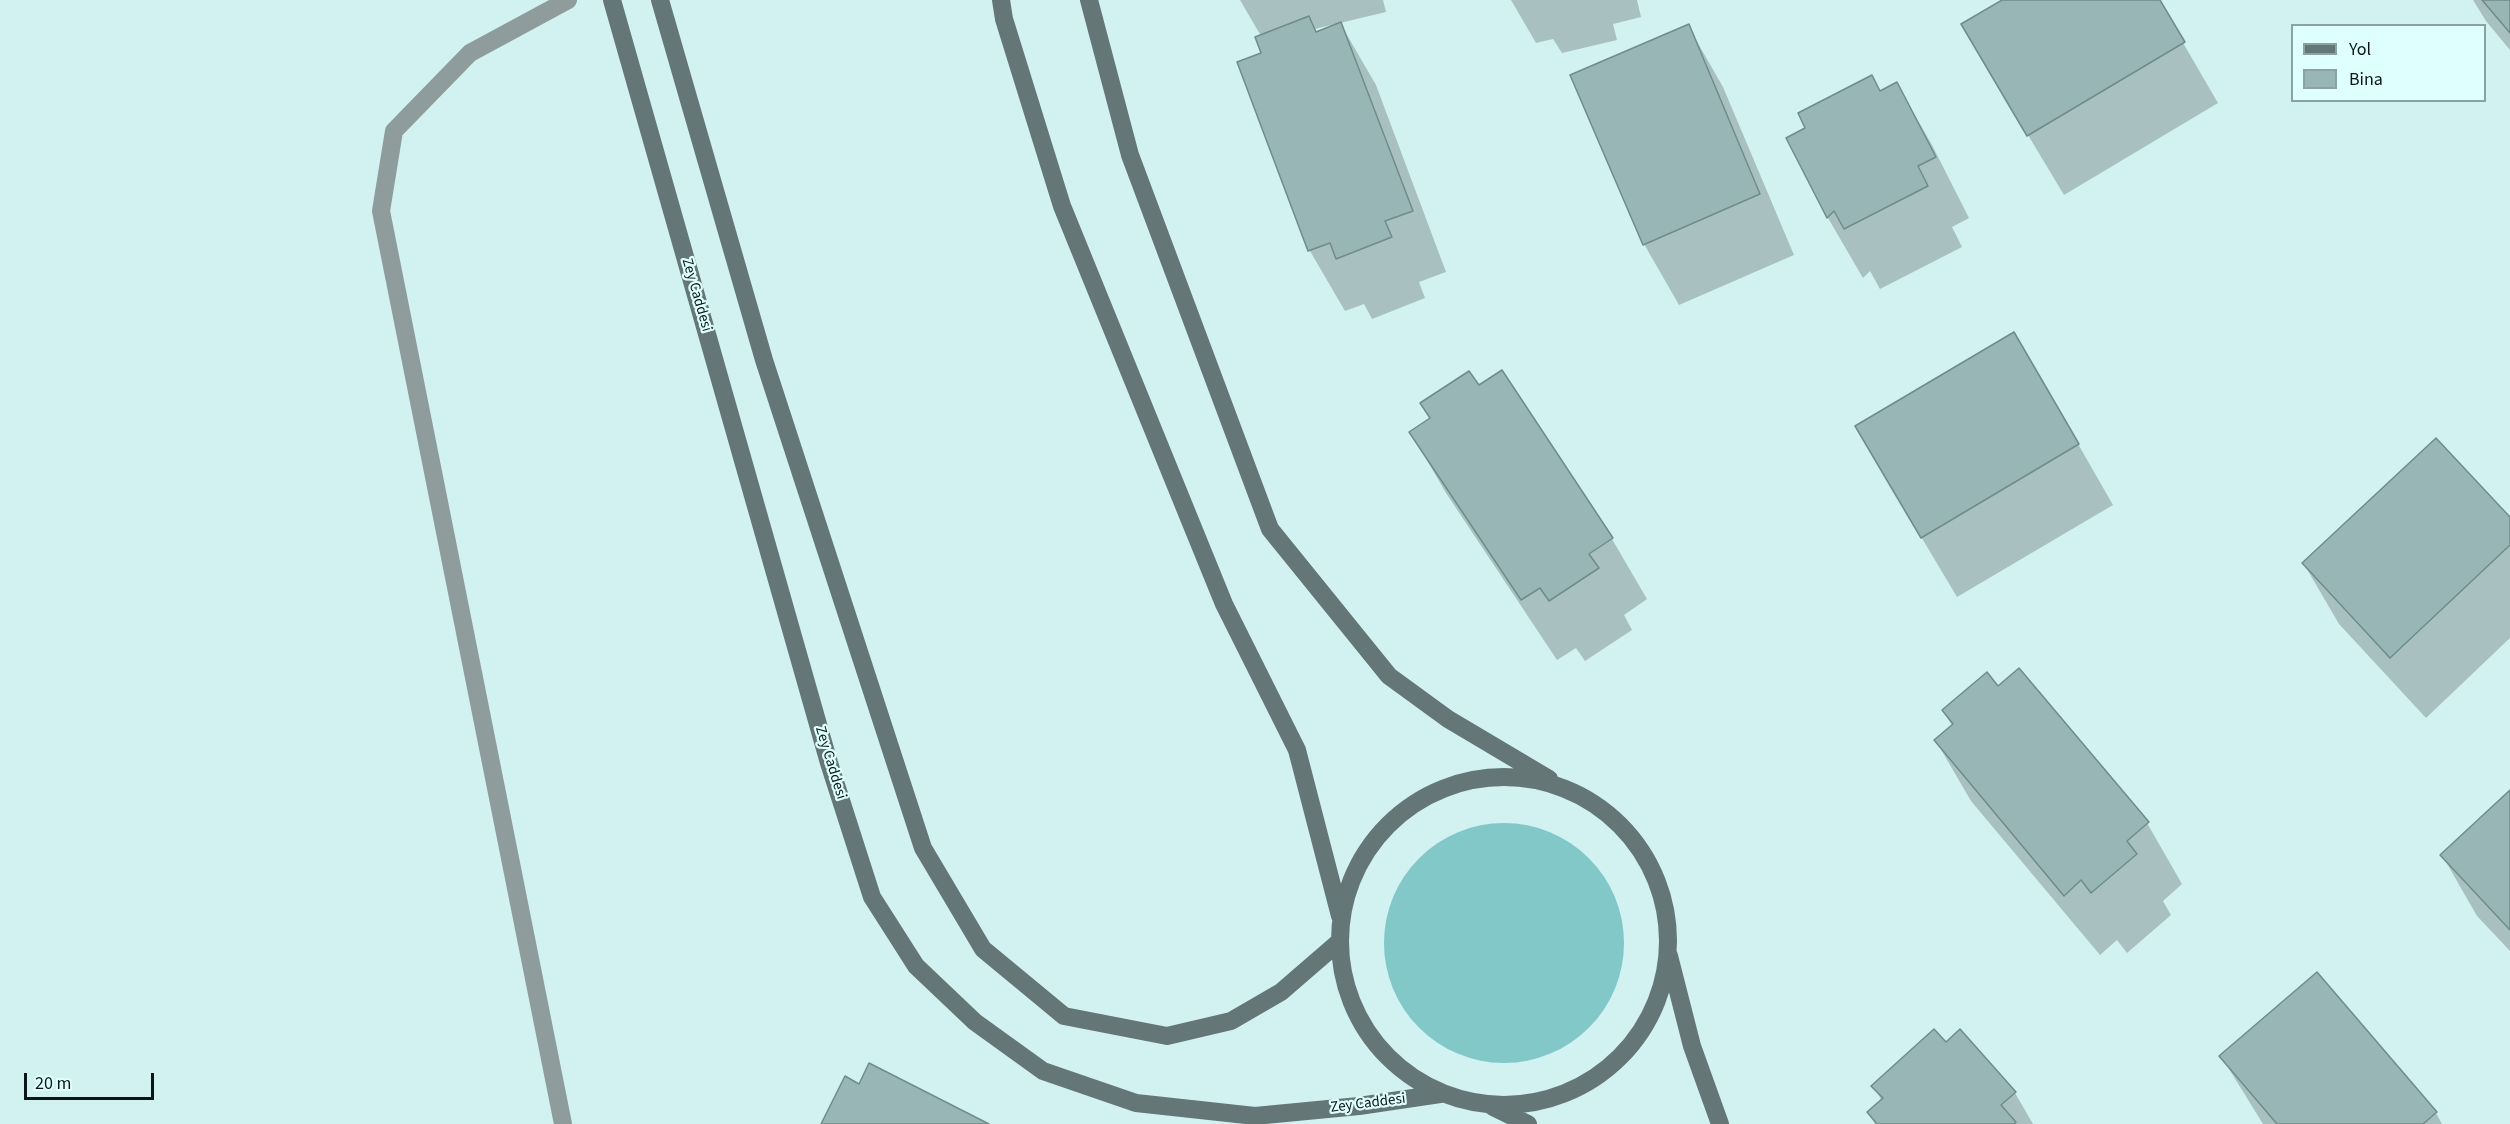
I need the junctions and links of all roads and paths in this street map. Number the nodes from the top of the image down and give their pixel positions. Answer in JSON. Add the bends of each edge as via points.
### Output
{"nodes":[{"id":1,"x":568,"y":0,"type":"edge"},
{"id":2,"x":612,"y":0,"type":"edge"},
{"id":3,"x":660,"y":0,"type":"edge"},
{"id":4,"x":1001,"y":0,"type":"edge"},
{"id":5,"x":1089,"y":0,"type":"edge"},
{"id":6,"x":1555,"y":783,"type":"junction"},
{"id":7,"x":1340,"y":916,"type":"junction"},
{"id":8,"x":1340,"y":941,"type":"junction"},
{"id":9,"x":1669,"y":953,"type":"junction"},
{"id":10,"x":1440,"y":1094,"type":"junction"},
{"id":11,"x":1491,"y":1106,"type":"junction"},
{"id":12,"x":563,"y":1124,"type":"edge"},
{"id":13,"x":1528,"y":1124,"type":"edge"},
{"id":14,"x":1720,"y":1124,"type":"edge"}],
"edges":[{"from":1,"to":12,"type":"street","via":[[470,53],[394,131],[381,211]]},
{"from":2,"to":10,"type":"street","name":"Zey Caddesi","via":[[836,785],[872,897],[916,966],[975,1022],[1043,1071],[1136,1103],[1256,1116]]},
{"from":3,"to":8,"type":"street","via":[[764,360],[923,848],[983,949],[1064,1016],[1167,1036],[1231,1021],[1281,992]]},
{"from":4,"to":7,"type":"street","via":[[1062,206],[1224,604],[1297,750]]},
{"from":5,"to":6,"type":"street","via":[[1130,154],[1270,529],[1389,676],[1448,719]]},
{"from":6,"to":7,"type":"street","via":[[1499,775],[1442,786],[1394,816],[1358,862]]},
{"from":6,"to":9,"type":"street","via":[[1606,810],[1645,853],[1665,902]]},
{"from":7,"to":8,"type":"street"},
{"from":8,"to":10,"type":"street","via":[[1341,974],[1363,1028],[1396,1067]]},
{"from":9,"to":11,"type":"street","via":[[1657,1004],[1630,1048],[1590,1082],[1543,1102]]},
{"from":9,"to":14,"type":"street","via":[[1692,1046]]},
{"from":10,"to":11,"type":"street"},
{"from":11,"to":13,"type":"street"}]}
